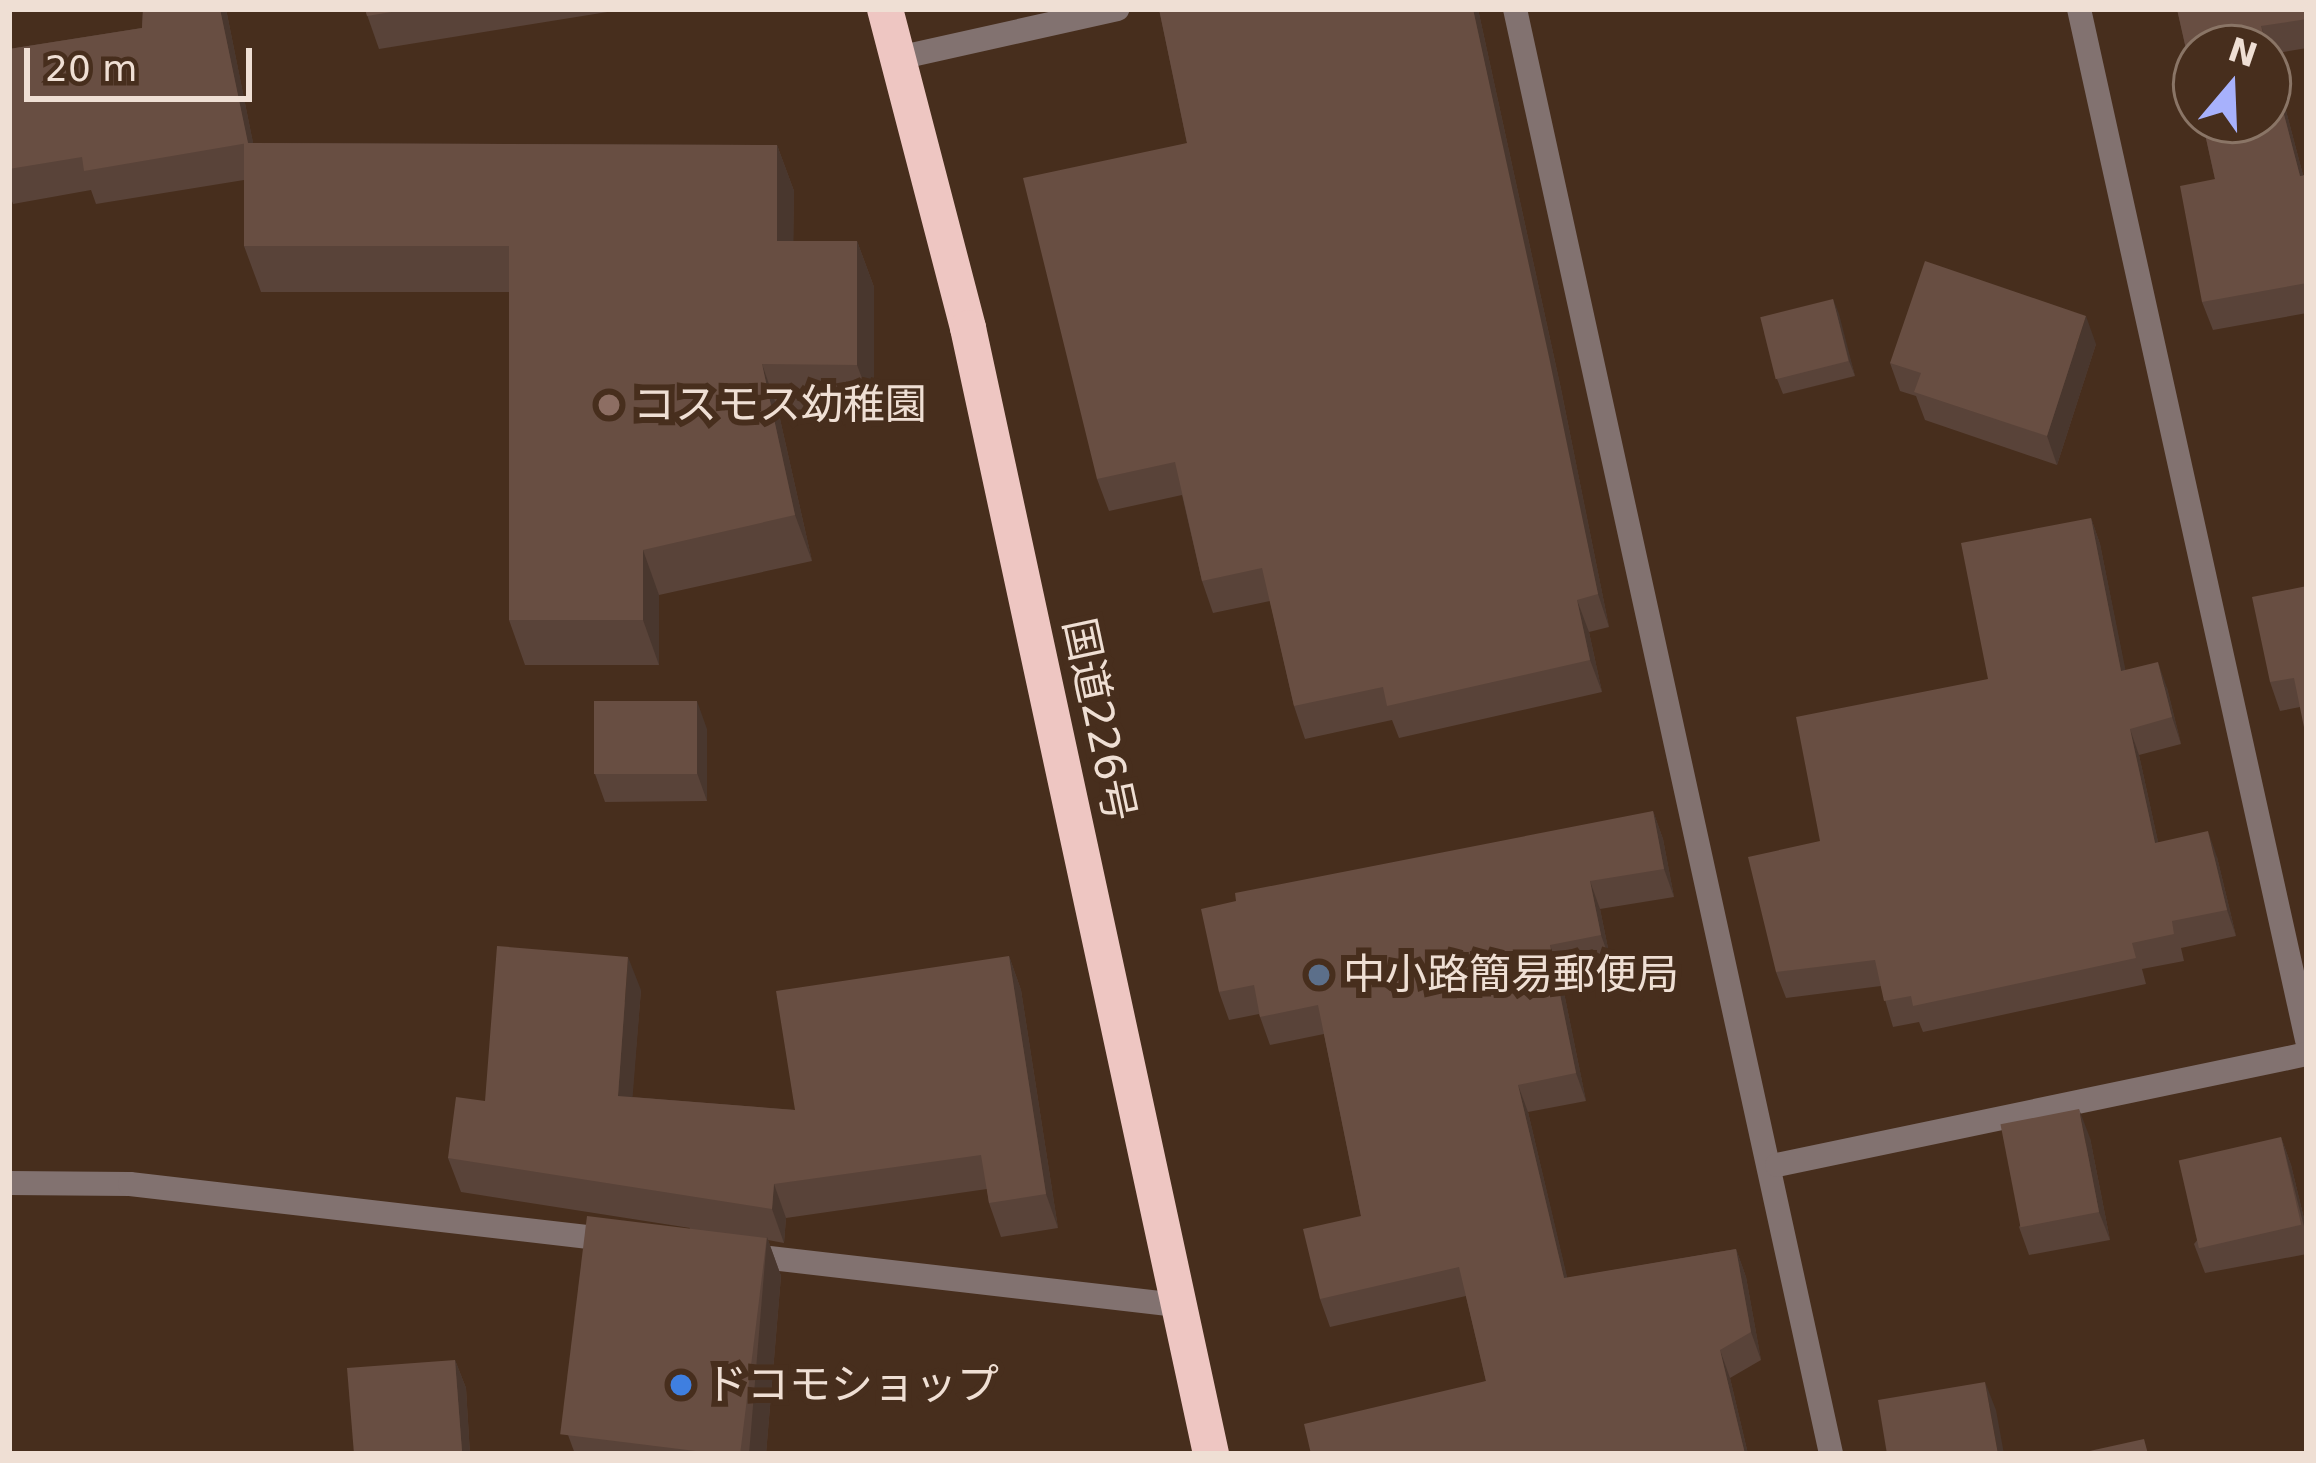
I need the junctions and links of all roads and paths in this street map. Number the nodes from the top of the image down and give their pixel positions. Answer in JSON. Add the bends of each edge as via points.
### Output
{"nodes":[{"id":1,"x":885,"y":9,"type":"edge"},
{"id":2,"x":1118,"y":9,"type":"edge"},
{"id":3,"x":1515,"y":9,"type":"edge"},
{"id":4,"x":2079,"y":9,"type":"edge"},
{"id":5,"x":898,"y":58,"type":"junction"},
{"id":6,"x":2307,"y":1040,"type":"edge"},
{"id":7,"x":2307,"y":1054,"type":"edge"},
{"id":8,"x":1777,"y":1166,"type":"junction"},
{"id":9,"x":9,"y":1183,"type":"edge"},
{"id":10,"x":643,"y":1243,"type":"edge"},
{"id":11,"x":713,"y":1251,"type":"edge"},
{"id":12,"x":1179,"y":1305,"type":"junction"},
{"id":13,"x":1210,"y":1454,"type":"edge"},
{"id":14,"x":1832,"y":1454,"type":"edge"}],
"edges":[{"from":1,"to":5,"type":"highway","name":"国道226号"},
{"from":2,"to":5,"type":"street"},
{"from":3,"to":8,"type":"street"},
{"from":4,"to":6,"type":"street"},
{"from":5,"to":12,"type":"highway","name":"国道226号"},
{"from":7,"to":8,"type":"street"},
{"from":8,"to":14,"type":"street"},
{"from":9,"to":10,"type":"street","via":[[130,1184]]},
{"from":11,"to":12,"type":"street"},
{"from":12,"to":13,"type":"highway","name":"国道226号"}]}
